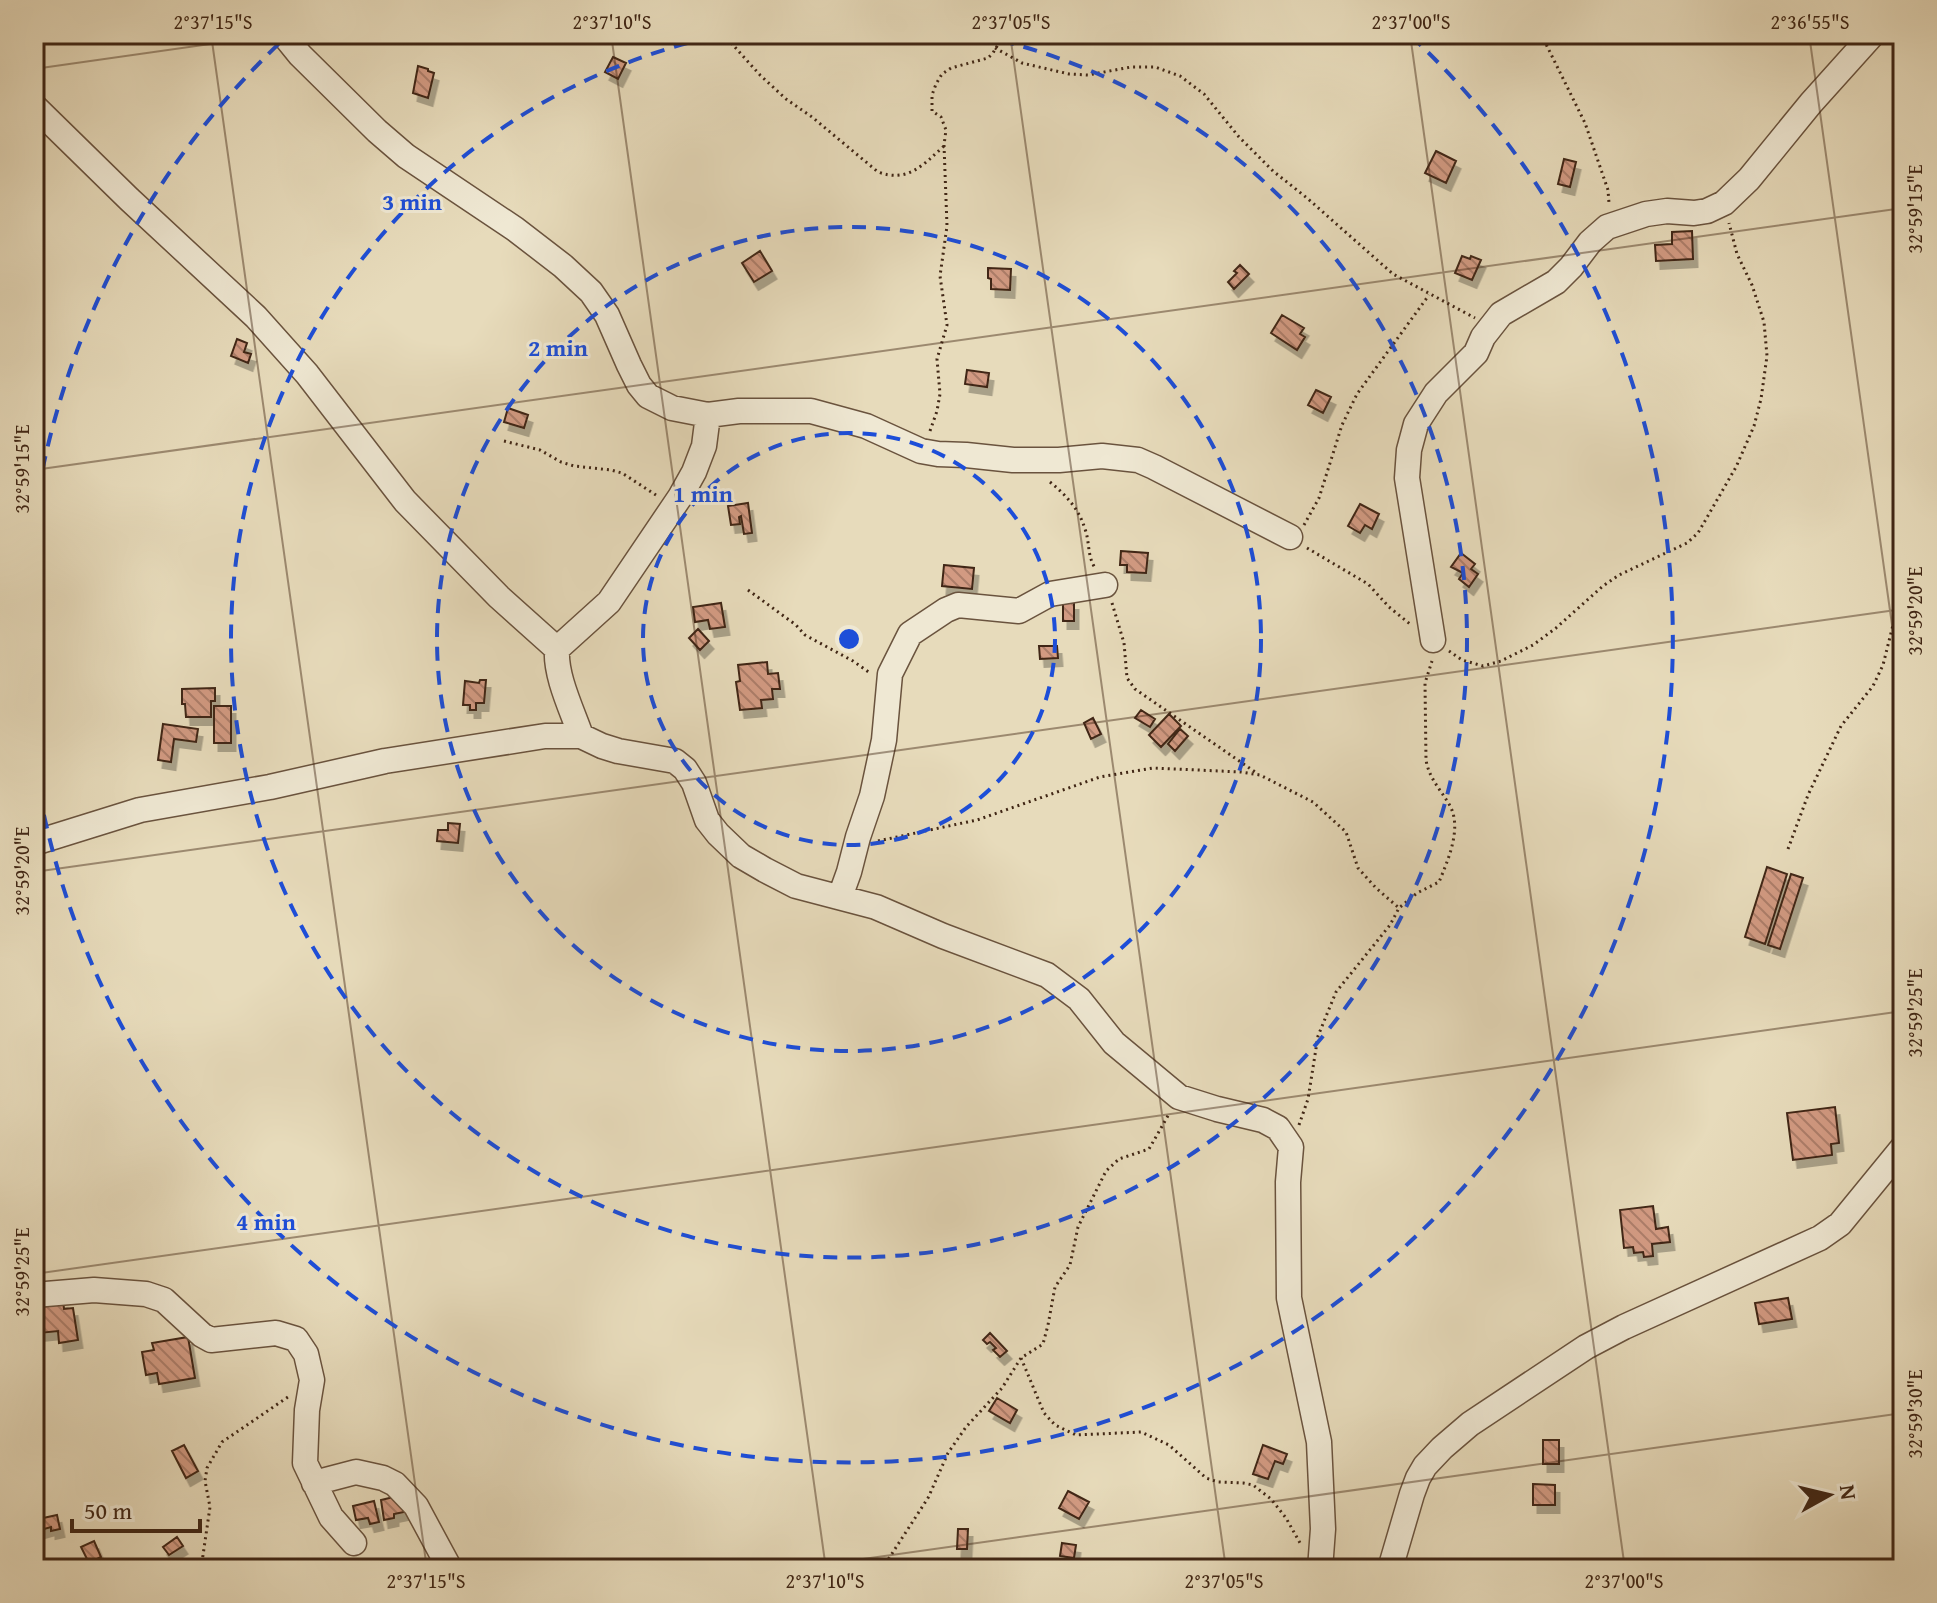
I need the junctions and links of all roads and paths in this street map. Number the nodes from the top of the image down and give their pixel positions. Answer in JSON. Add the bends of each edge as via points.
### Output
{"nodes":[{"id":1,"x":283,"y":34,"type":"edge"},
{"id":2,"x":723,"y":34,"type":"edge"},
{"id":3,"x":1004,"y":34,"type":"edge"},
{"id":4,"x":1541,"y":34,"type":"edge"},
{"id":5,"x":1873,"y":34,"type":"edge"},
{"id":6,"x":995,"y":48,"type":"junction"},
{"id":7,"x":34,"y":106,"type":"edge"},
{"id":8,"x":944,"y":145,"type":"junction"},
{"id":9,"x":1724,"y":203,"type":"junction"},
{"id":10,"x":1607,"y":227,"type":"junction"},
{"id":11,"x":1429,"y":295,"type":"junction"},
{"id":12,"x":1490,"y":326,"type":"junction"},
{"id":13,"x":708,"y":415,"type":"junction"},
{"id":14,"x":504,"y":441,"type":"dead end"},
{"id":15,"x":921,"y":451,"type":"junction"},
{"id":16,"x":1050,"y":481,"type":"dead end"},
{"id":17,"x":1903,"y":502,"type":"edge"},
{"id":18,"x":674,"y":505,"type":"junction"},
{"id":19,"x":1290,"y":537,"type":"junction"},
{"id":20,"x":1105,"y":585,"type":"junction"},
{"id":21,"x":748,"y":590,"type":"dead end"},
{"id":22,"x":1437,"y":642,"type":"junction"},
{"id":23,"x":557,"y":649,"type":"junction"},
{"id":24,"x":889,"y":688,"type":"junction"},
{"id":25,"x":581,"y":736,"type":"junction"},
{"id":26,"x":1260,"y":775,"type":"junction"},
{"id":27,"x":34,"y":843,"type":"edge"},
{"id":28,"x":856,"y":846,"type":"junction"},
{"id":29,"x":1788,"y":849,"type":"dead end"},
{"id":30,"x":840,"y":897,"type":"junction"},
{"id":31,"x":1399,"y":908,"type":"junction"},
{"id":32,"x":1179,"y":1097,"type":"junction"},
{"id":33,"x":1291,"y":1147,"type":"junction"},
{"id":34,"x":1903,"y":1147,"type":"edge"},
{"id":35,"x":34,"y":1295,"type":"edge"},
{"id":36,"x":1021,"y":1358,"type":"junction"},
{"id":37,"x":286,"y":1398,"type":"dead end"},
{"id":38,"x":314,"y":1483,"type":"junction"},
{"id":39,"x":354,"y":1543,"type":"dead end"},
{"id":40,"x":1301,"y":1544,"type":"dead end"},
{"id":41,"x":201,"y":1569,"type":"edge"},
{"id":42,"x":450,"y":1569,"type":"edge"},
{"id":43,"x":882,"y":1569,"type":"edge"},
{"id":44,"x":1320,"y":1569,"type":"edge"},
{"id":45,"x":1390,"y":1569,"type":"edge"}],
"edges":[{"from":1,"to":13,"type":"street","via":[[406,156],[515,229],[591,292],[648,396],[672,408]]},
{"from":2,"to":8,"type":"path","via":[[786,99],[878,172],[907,173]]},
{"from":3,"to":6,"type":"path"},
{"from":4,"to":10,"type":"path","via":[[1596,153],[1608,190]]},
{"from":5,"to":9,"type":"street"},
{"from":6,"to":8,"type":"path","via":[[988,58],[951,68],[936,84],[932,111],[946,130]]},
{"from":6,"to":11,"type":"path","via":[[1022,63],[1069,74],[1155,67],[1180,76],[1204,94],[1273,171],[1393,274]]},
{"from":7,"to":23,"type":"street","via":[[256,317],[405,501]]},
{"from":8,"to":15,"type":"path","via":[[947,226],[940,276],[947,325],[937,359],[937,411]]},
{"from":9,"to":10,"type":"street","via":[[1694,213],[1646,214]]},
{"from":9,"to":22,"type":"path","via":[[1764,322],[1767,356],[1754,426],[1698,533],[1619,575],[1545,637],[1501,661],[1483,666],[1462,660]]},
{"from":10,"to":12,"type":"street","via":[[1556,282]]},
{"from":11,"to":12,"type":"path"},
{"from":11,"to":19,"type":"path","via":[[1357,394],[1319,498],[1303,527]]},
{"from":12,"to":22,"type":"street","via":[[1476,353],[1426,408],[1409,450],[1407,478]]},
{"from":13,"to":15,"type":"street","via":[[811,411],[866,426]]},
{"from":13,"to":18,"type":"street","via":[[704,446]]},
{"from":14,"to":18,"type":"path","via":[[574,466],[622,473]]},
{"from":15,"to":19,"type":"street","via":[[1013,460],[1138,460]]},
{"from":16,"to":20,"type":"path","via":[[1072,501],[1085,529],[1091,562]]},
{"from":17,"to":29,"type":"path","via":[[1895,530],[1896,613],[1883,665],[1841,726]]},
{"from":18,"to":23,"type":"street","via":[[609,602]]},
{"from":19,"to":22,"type":"path","via":[[1368,584],[1389,607]]},
{"from":20,"to":24,"type":"street","via":[[1050,594],[1019,611],[958,605],[946,610],[910,634],[890,674]]},
{"from":20,"to":26,"type":"path","via":[[1124,643],[1127,678],[1135,689]]},
{"from":21,"to":24,"type":"path","via":[[805,635]]},
{"from":22,"to":31,"type":"path","via":[[1425,683],[1426,760],[1455,815],[1455,831],[1439,882]]},
{"from":23,"to":25,"type":"street","via":[[559,673]]},
{"from":24,"to":28,"type":"street","via":[[884,740]]},
{"from":25,"to":27,"type":"street","via":[[545,736],[385,761],[140,810]]},
{"from":25,"to":30,"type":"street","via":[[618,751],[675,761],[694,783],[707,820],[741,856],[796,886]]},
{"from":26,"to":28,"type":"path","via":[[1153,768],[1100,777],[977,820]]},
{"from":26,"to":31,"type":"path","via":[[1313,802],[1346,832],[1358,868]]},
{"from":28,"to":30,"type":"street"},
{"from":30,"to":32,"type":"street","via":[[1047,975],[1079,999],[1114,1043]]},
{"from":31,"to":33,"type":"path","via":[[1336,992],[1318,1036],[1308,1099]]},
{"from":32,"to":33,"type":"street","via":[[1263,1120],[1278,1128]]},
{"from":32,"to":36,"type":"path","via":[[1149,1149],[1119,1159],[1106,1171],[1078,1227],[1070,1265],[1055,1287],[1043,1344]]},
{"from":33,"to":44,"type":"street","via":[[1289,1298],[1319,1442]]},
{"from":34,"to":45,"type":"street","via":[[1840,1224],[1820,1238],[1586,1347],[1470,1424],[1418,1478]]},
{"from":35,"to":38,"type":"street","via":[[94,1290],[146,1294],[164,1300],[211,1340],[276,1333],[296,1339],[312,1380],[305,1463]]},
{"from":36,"to":40,"type":"path","via":[[1044,1413],[1055,1425],[1076,1435],[1141,1432],[1169,1445],[1206,1478],[1253,1485],[1271,1499]]},
{"from":36,"to":43,"type":"path","via":[[948,1453],[928,1498]]},
{"from":37,"to":41,"type":"path","via":[[222,1442],[207,1468],[210,1507]]},
{"from":38,"to":39,"type":"street","via":[[331,1517]]},
{"from":38,"to":42,"type":"street","via":[[356,1472],[395,1484],[416,1506]]}]}
